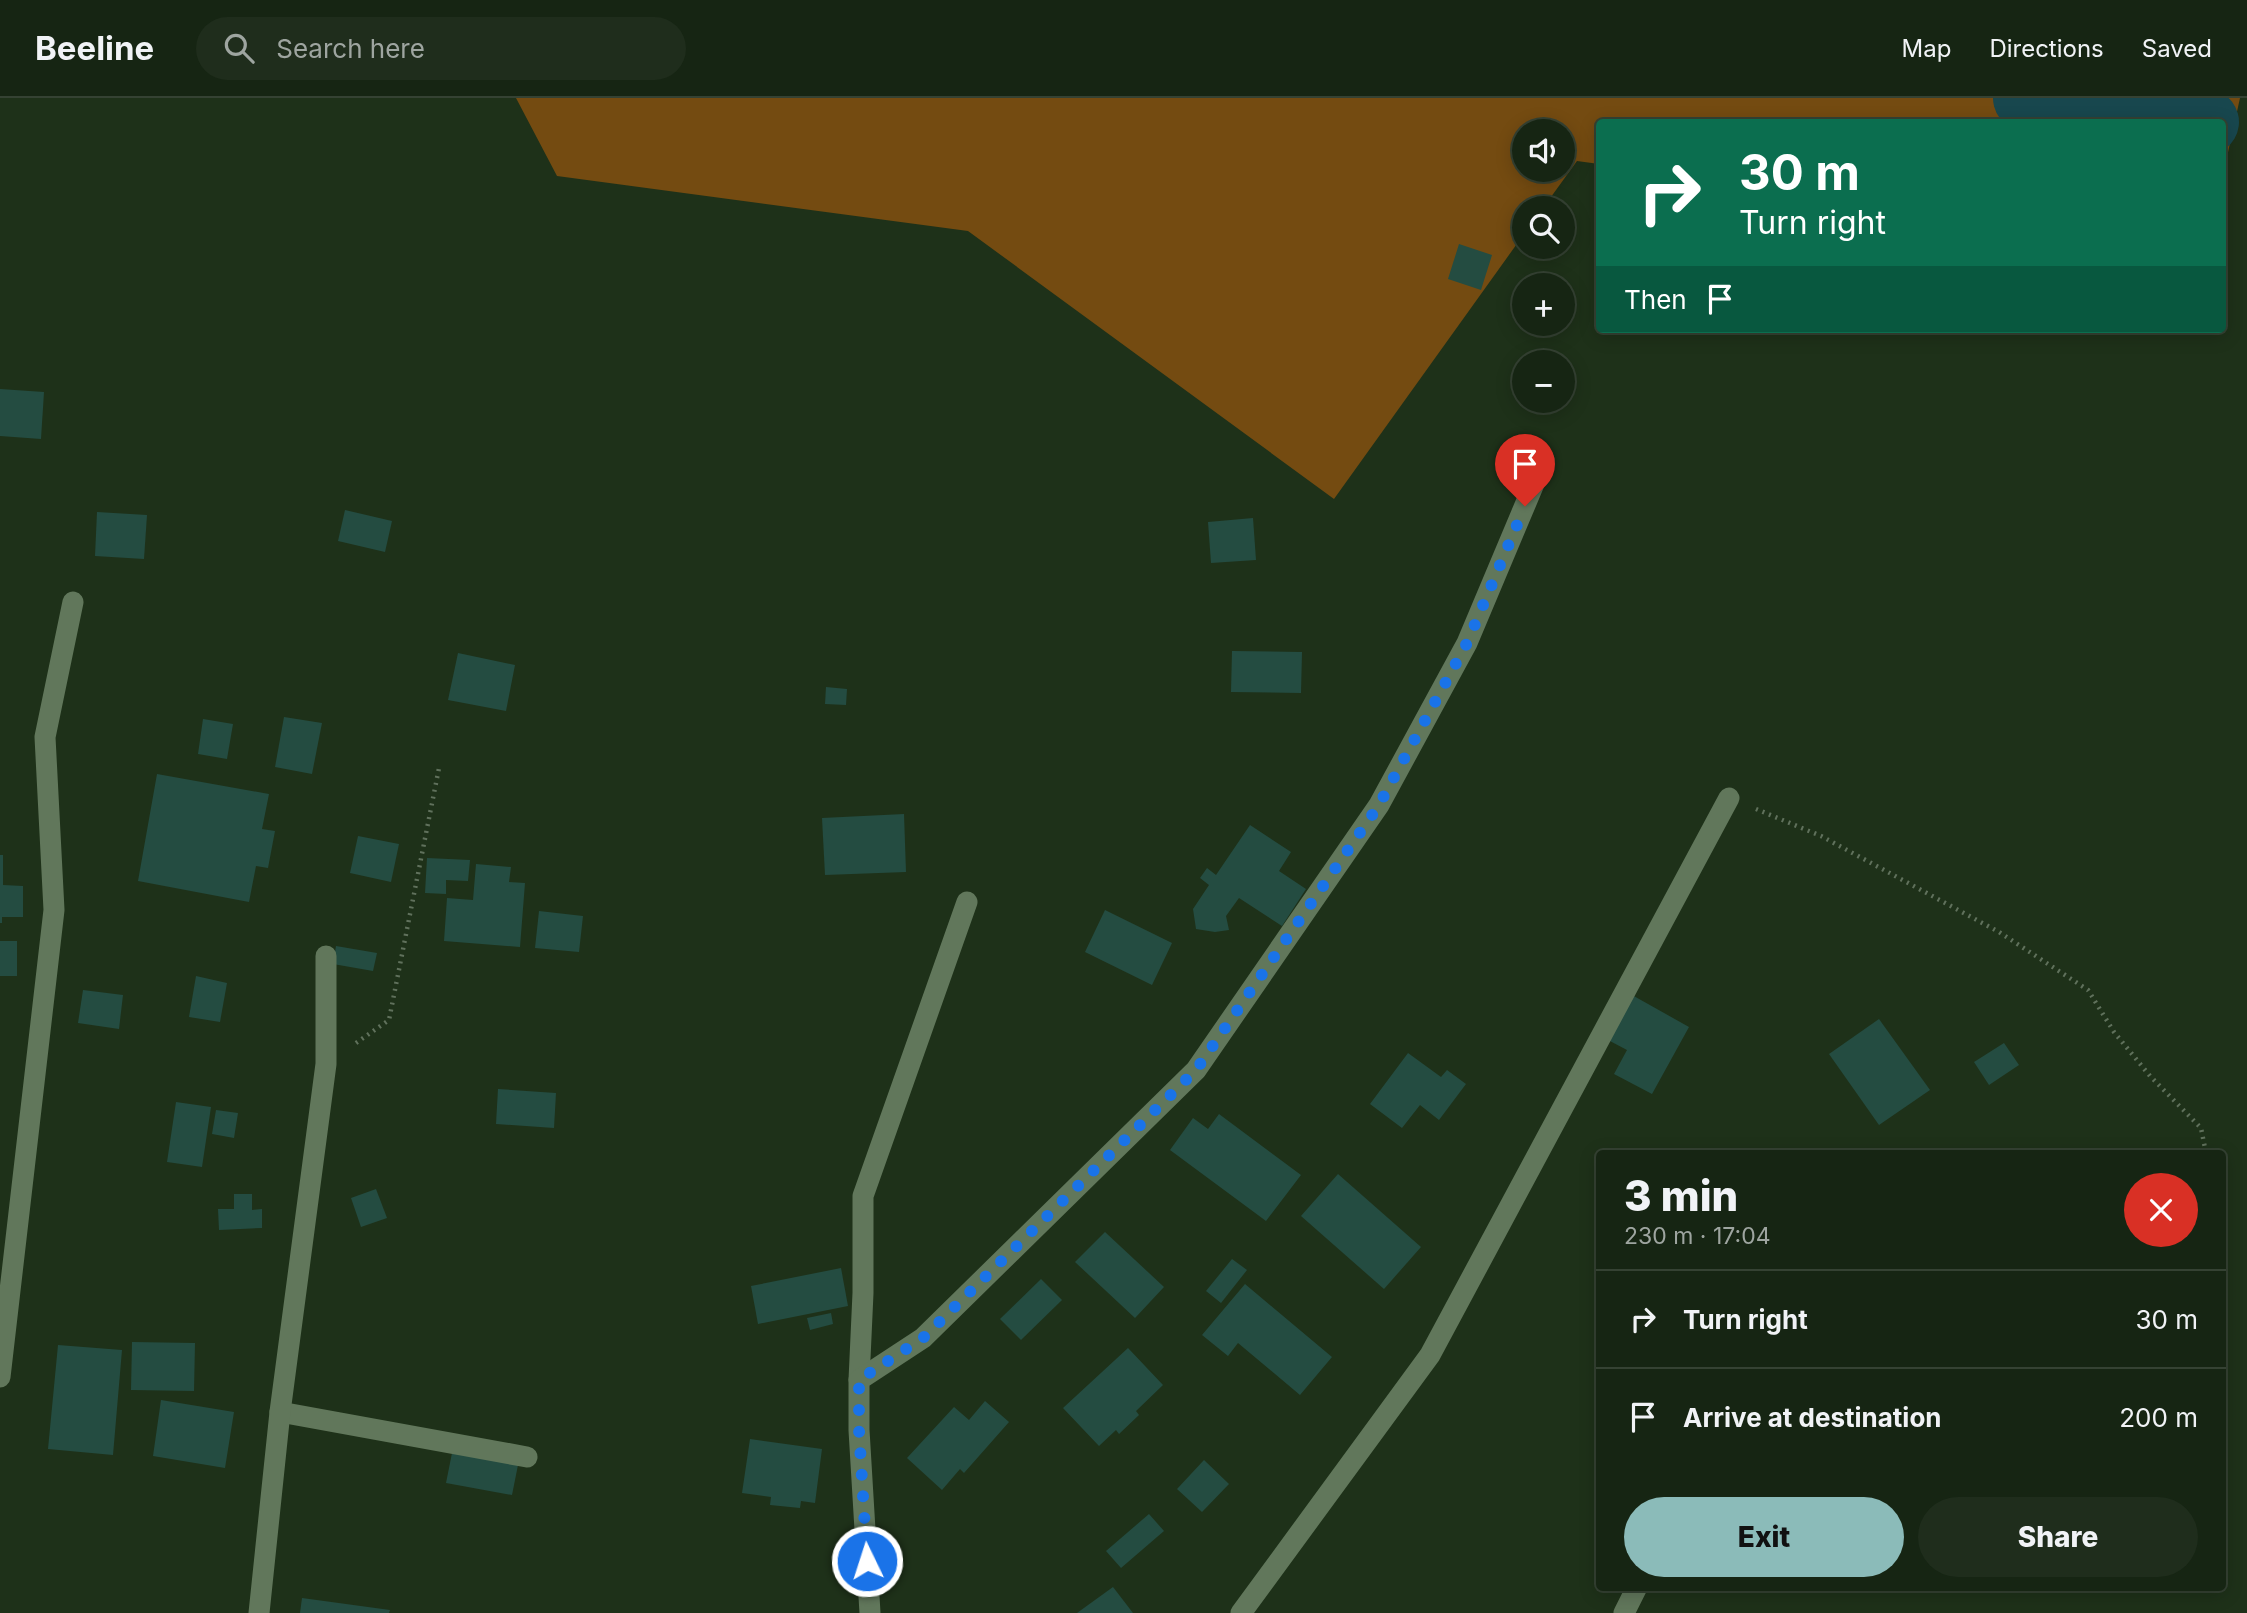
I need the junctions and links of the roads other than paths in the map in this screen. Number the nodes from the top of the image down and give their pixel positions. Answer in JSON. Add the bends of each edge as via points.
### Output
{"nodes":[{"id":1,"x":1544,"y":460,"type":"dead end"},
{"id":2,"x":74,"y":602,"type":"dead end"},
{"id":3,"x":1729,"y":798,"type":"road end"},
{"id":4,"x":967,"y":902,"type":"dead end"},
{"id":5,"x":326,"y":956,"type":"dead end"},
{"id":6,"x":0,"y":1377,"type":"edge"},
{"id":7,"x":859,"y":1380,"type":"junction"},
{"id":8,"x":280,"y":1412,"type":"junction"},
{"id":9,"x":527,"y":1457,"type":"dead end"},
{"id":10,"x":1635,"y":1591,"type":"edge"},
{"id":11,"x":259,"y":1613,"type":"edge"},
{"id":12,"x":870,"y":1613,"type":"edge"},
{"id":13,"x":1241,"y":1613,"type":"edge"},
{"id":14,"x":1624,"y":1613,"type":"edge"}],
"edges":[{"from":1,"to":7,"type":"street","via":[[1467,643],[1379,805],[1196,1070],[923,1338]]},
{"from":2,"to":6,"type":"street","via":[[46,737],[54,910]]},
{"from":3,"to":13,"type":"street","via":[[1430,1355]]},
{"from":4,"to":7,"type":"street","via":[[863,1196]]},
{"from":5,"to":8,"type":"street","via":[[326,1064]]},
{"from":7,"to":12,"type":"street"},
{"from":8,"to":9,"type":"street"},
{"from":8,"to":11,"type":"street"},
{"from":10,"to":14,"type":"street"}]}
